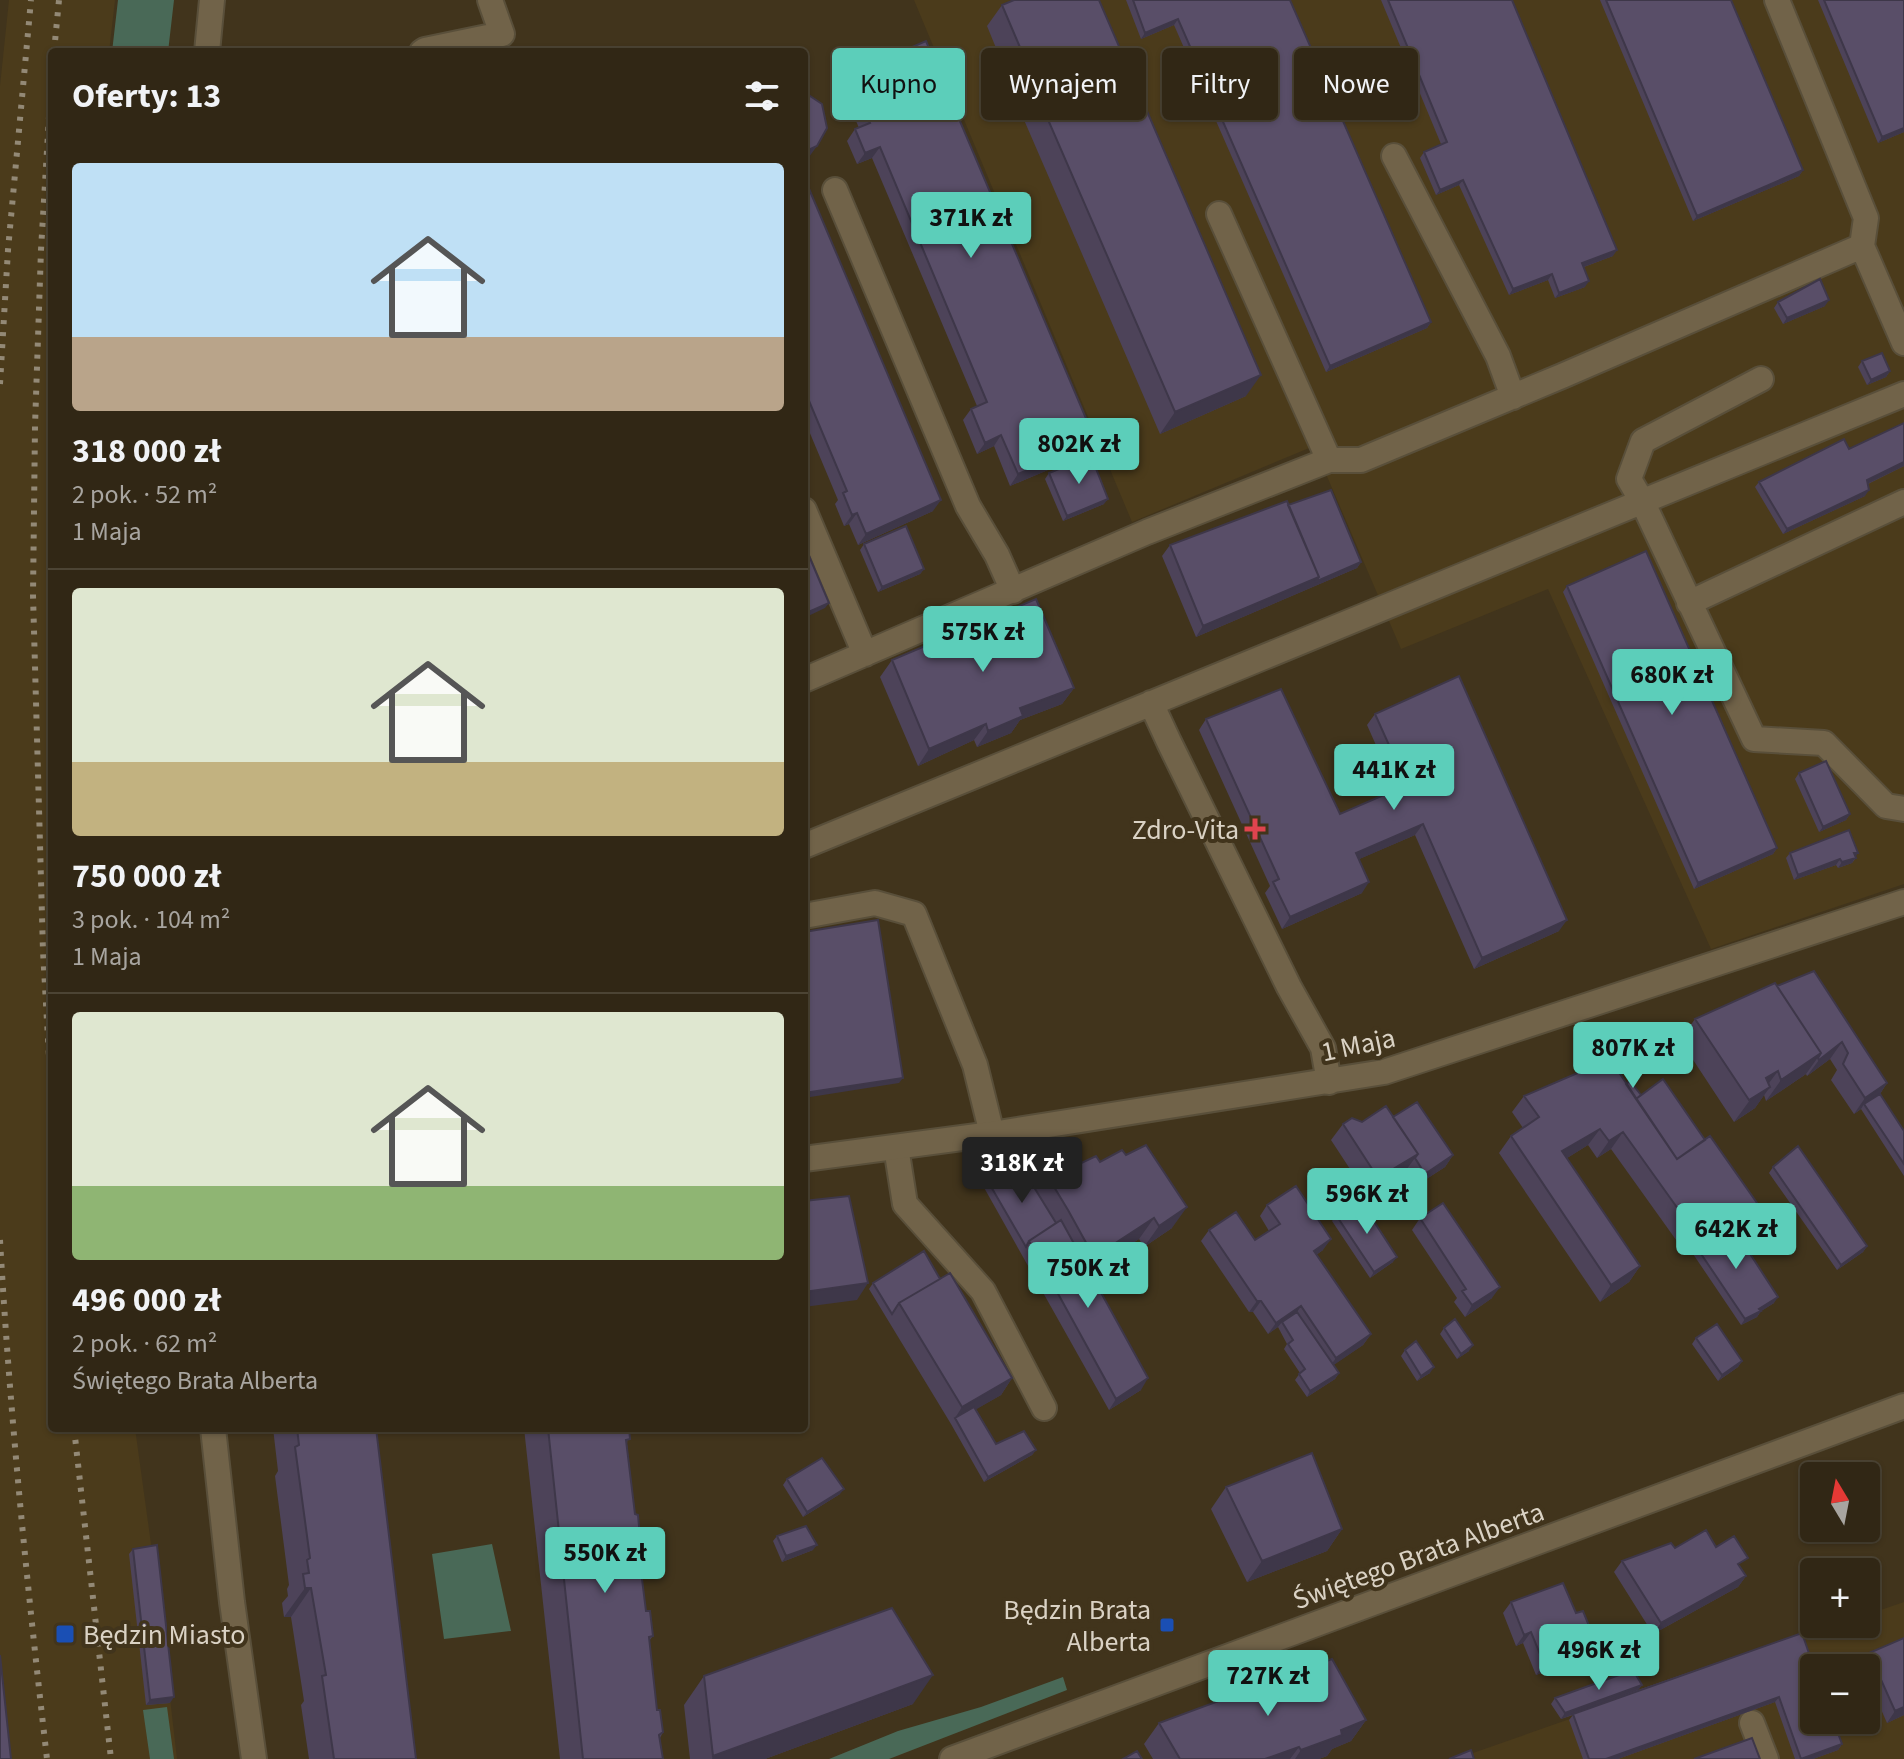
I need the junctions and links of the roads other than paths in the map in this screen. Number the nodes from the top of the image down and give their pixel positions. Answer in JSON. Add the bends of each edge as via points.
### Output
{"nodes":[{"id":1,"x":212,"y":0,"type":"edge"},
{"id":2,"x":490,"y":0,"type":"edge"},
{"id":3,"x":1777,"y":0,"type":"edge"},
{"id":4,"x":207,"y":48,"type":"edge"},
{"id":5,"x":435,"y":48,"type":"edge"},
{"id":6,"x":1394,"y":156,"type":"dead end"},
{"id":7,"x":835,"y":190,"type":"dead end"},
{"id":8,"x":1219,"y":214,"type":"dead end"},
{"id":9,"x":1862,"y":246,"type":"junction"},
{"id":10,"x":1904,"y":343,"type":"edge"},
{"id":11,"x":1761,"y":379,"type":"dead end"},
{"id":12,"x":1904,"y":394,"type":"edge"},
{"id":13,"x":1513,"y":397,"type":"junction"},
{"id":14,"x":1329,"y":460,"type":"junction"},
{"id":15,"x":1904,"y":502,"type":"edge"},
{"id":16,"x":1643,"y":503,"type":"junction"},
{"id":17,"x":808,"y":519,"type":"edge"},
{"id":18,"x":1013,"y":591,"type":"junction"},
{"id":19,"x":1689,"y":603,"type":"junction"},
{"id":20,"x":865,"y":654,"type":"junction"},
{"id":21,"x":808,"y":678,"type":"edge"},
{"id":22,"x":1151,"y":703,"type":"junction"},
{"id":23,"x":1904,"y":809,"type":"edge"},
{"id":24,"x":808,"y":844,"type":"edge"},
{"id":25,"x":1904,"y":902,"type":"edge"},
{"id":26,"x":808,"y":915,"type":"edge"},
{"id":27,"x":1329,"y":1082,"type":"junction"},
{"id":28,"x":992,"y":1134,"type":"junction"},
{"id":29,"x":896,"y":1147,"type":"junction"},
{"id":30,"x":808,"y":1158,"type":"edge"},
{"id":31,"x":1904,"y":1406,"type":"edge"},
{"id":32,"x":1044,"y":1408,"type":"dead end"},
{"id":33,"x":213,"y":1432,"type":"edge"},
{"id":34,"x":1752,"y":1723,"type":"dead end"},
{"id":35,"x":254,"y":1759,"type":"edge"},
{"id":36,"x":952,"y":1759,"type":"edge"},
{"id":37,"x":1766,"y":1759,"type":"edge"}],
"edges":[{"from":1,"to":4,"type":"street"},
{"from":2,"to":5,"type":"street","via":[[502,34]]},
{"from":3,"to":9,"type":"street","via":[[1866,218]]},
{"from":6,"to":13,"type":"street","via":[[1498,356]]},
{"from":7,"to":18,"type":"street","via":[[968,506]]},
{"from":8,"to":14,"type":"street"},
{"from":9,"to":10,"type":"street"},
{"from":9,"to":13,"type":"street"},
{"from":11,"to":16,"type":"street","via":[[1643,441],[1629,479]]},
{"from":12,"to":16,"type":"street"},
{"from":13,"to":14,"type":"street","via":[[1361,460]]},
{"from":14,"to":18,"type":"street"},
{"from":15,"to":19,"type":"street"},
{"from":16,"to":19,"type":"street"},
{"from":16,"to":22,"type":"street"},
{"from":17,"to":20,"type":"street"},
{"from":18,"to":20,"type":"street"},
{"from":19,"to":23,"type":"street","via":[[1754,739],[1824,743],[1886,806]]},
{"from":20,"to":21,"type":"street"},
{"from":22,"to":24,"type":"street"},
{"from":22,"to":27,"type":"street","via":[[1323,1048]]},
{"from":25,"to":27,"type":"street","name":"1 Maja","via":[[1384,1072]]},
{"from":26,"to":28,"type":"street","via":[[875,903],[914,914],[975,1065]]},
{"from":27,"to":28,"type":"street","name":"1 Maja"},
{"from":28,"to":29,"type":"street","name":"1 Maja"},
{"from":29,"to":30,"type":"street","name":"1 Maja"},
{"from":29,"to":32,"type":"street","via":[[905,1204],[983,1291]]},
{"from":31,"to":36,"type":"street","name":"Świętego Brata Alberta"},
{"from":33,"to":35,"type":"street"},
{"from":34,"to":37,"type":"street"}]}
